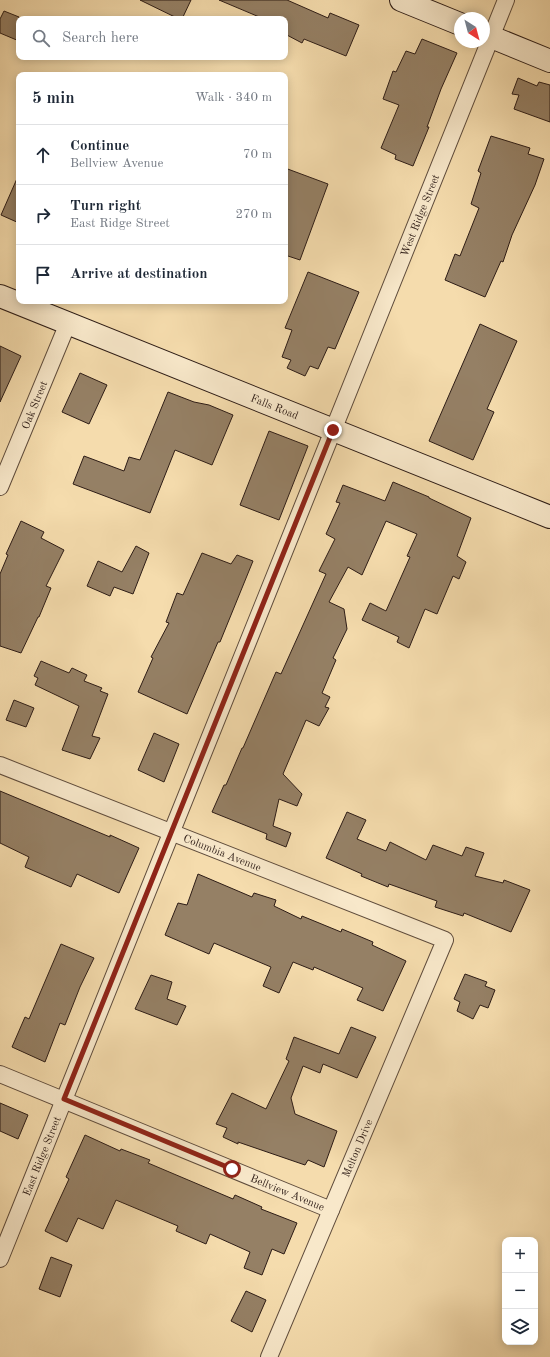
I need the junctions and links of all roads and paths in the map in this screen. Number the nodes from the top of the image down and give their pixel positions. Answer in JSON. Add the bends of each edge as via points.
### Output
{"nodes":[{"id":1,"x":400,"y":0,"type":"edge"},
{"id":2,"x":506,"y":0,"type":"edge"},
{"id":3,"x":454,"y":22,"type":"edge"},
{"id":4,"x":490,"y":32,"type":"edge"},
{"id":5,"x":490,"y":37,"type":"edge"},
{"id":6,"x":483,"y":48,"type":"edge"},
{"id":7,"x":550,"y":61,"type":"edge"},
{"id":8,"x":0,"y":296,"type":"edge"},
{"id":9,"x":16,"y":302,"type":"edge"},
{"id":10,"x":20,"y":304,"type":"edge"},
{"id":11,"x":68,"y":323,"type":"junction"},
{"id":12,"x":333,"y":430,"type":"junction"},
{"id":13,"x":0,"y":487,"type":"edge"},
{"id":14,"x":550,"y":517,"type":"edge"},
{"id":15,"x":0,"y":765,"type":"edge"},
{"id":16,"x":171,"y":832,"type":"junction"},
{"id":17,"x":445,"y":940,"type":"joint"},
{"id":18,"x":0,"y":1074,"type":"edge"},
{"id":19,"x":64,"y":1099,"type":"junction"},
{"id":20,"x":331,"y":1210,"type":"junction"},
{"id":21,"x":0,"y":1259,"type":"edge"},
{"id":22,"x":269,"y":1357,"type":"edge"}],
"edges":[{"from":1,"to":3,"type":"main road"},
{"from":2,"to":4,"type":"street","name":"West Ridge Street"},
{"from":5,"to":7,"type":"main road"},
{"from":6,"to":12,"type":"street","name":"West Ridge Street"},
{"from":8,"to":9,"type":"main road","name":"Falls Road"},
{"from":10,"to":11,"type":"main road","name":"Falls Road"},
{"from":11,"to":12,"type":"main road","name":"Falls Road"},
{"from":11,"to":13,"type":"street","name":"Oak Street"},
{"from":12,"to":14,"type":"main road","name":"Falls Road"},
{"from":12,"to":16,"type":"street","name":"East Ridge Street"},
{"from":15,"to":16,"type":"street","name":"Columbia Avenue"},
{"from":16,"to":17,"type":"street","name":"Columbia Avenue"},
{"from":16,"to":19,"type":"street","name":"East Ridge Street"},
{"from":17,"to":20,"type":"street","name":"Melton Drive"},
{"from":18,"to":19,"type":"street","name":"Bellview Avenue"},
{"from":19,"to":20,"type":"street","name":"Bellview Avenue"},
{"from":19,"to":21,"type":"street","name":"East Ridge Street"},
{"from":20,"to":22,"type":"street","name":"Melton Drive"}]}
